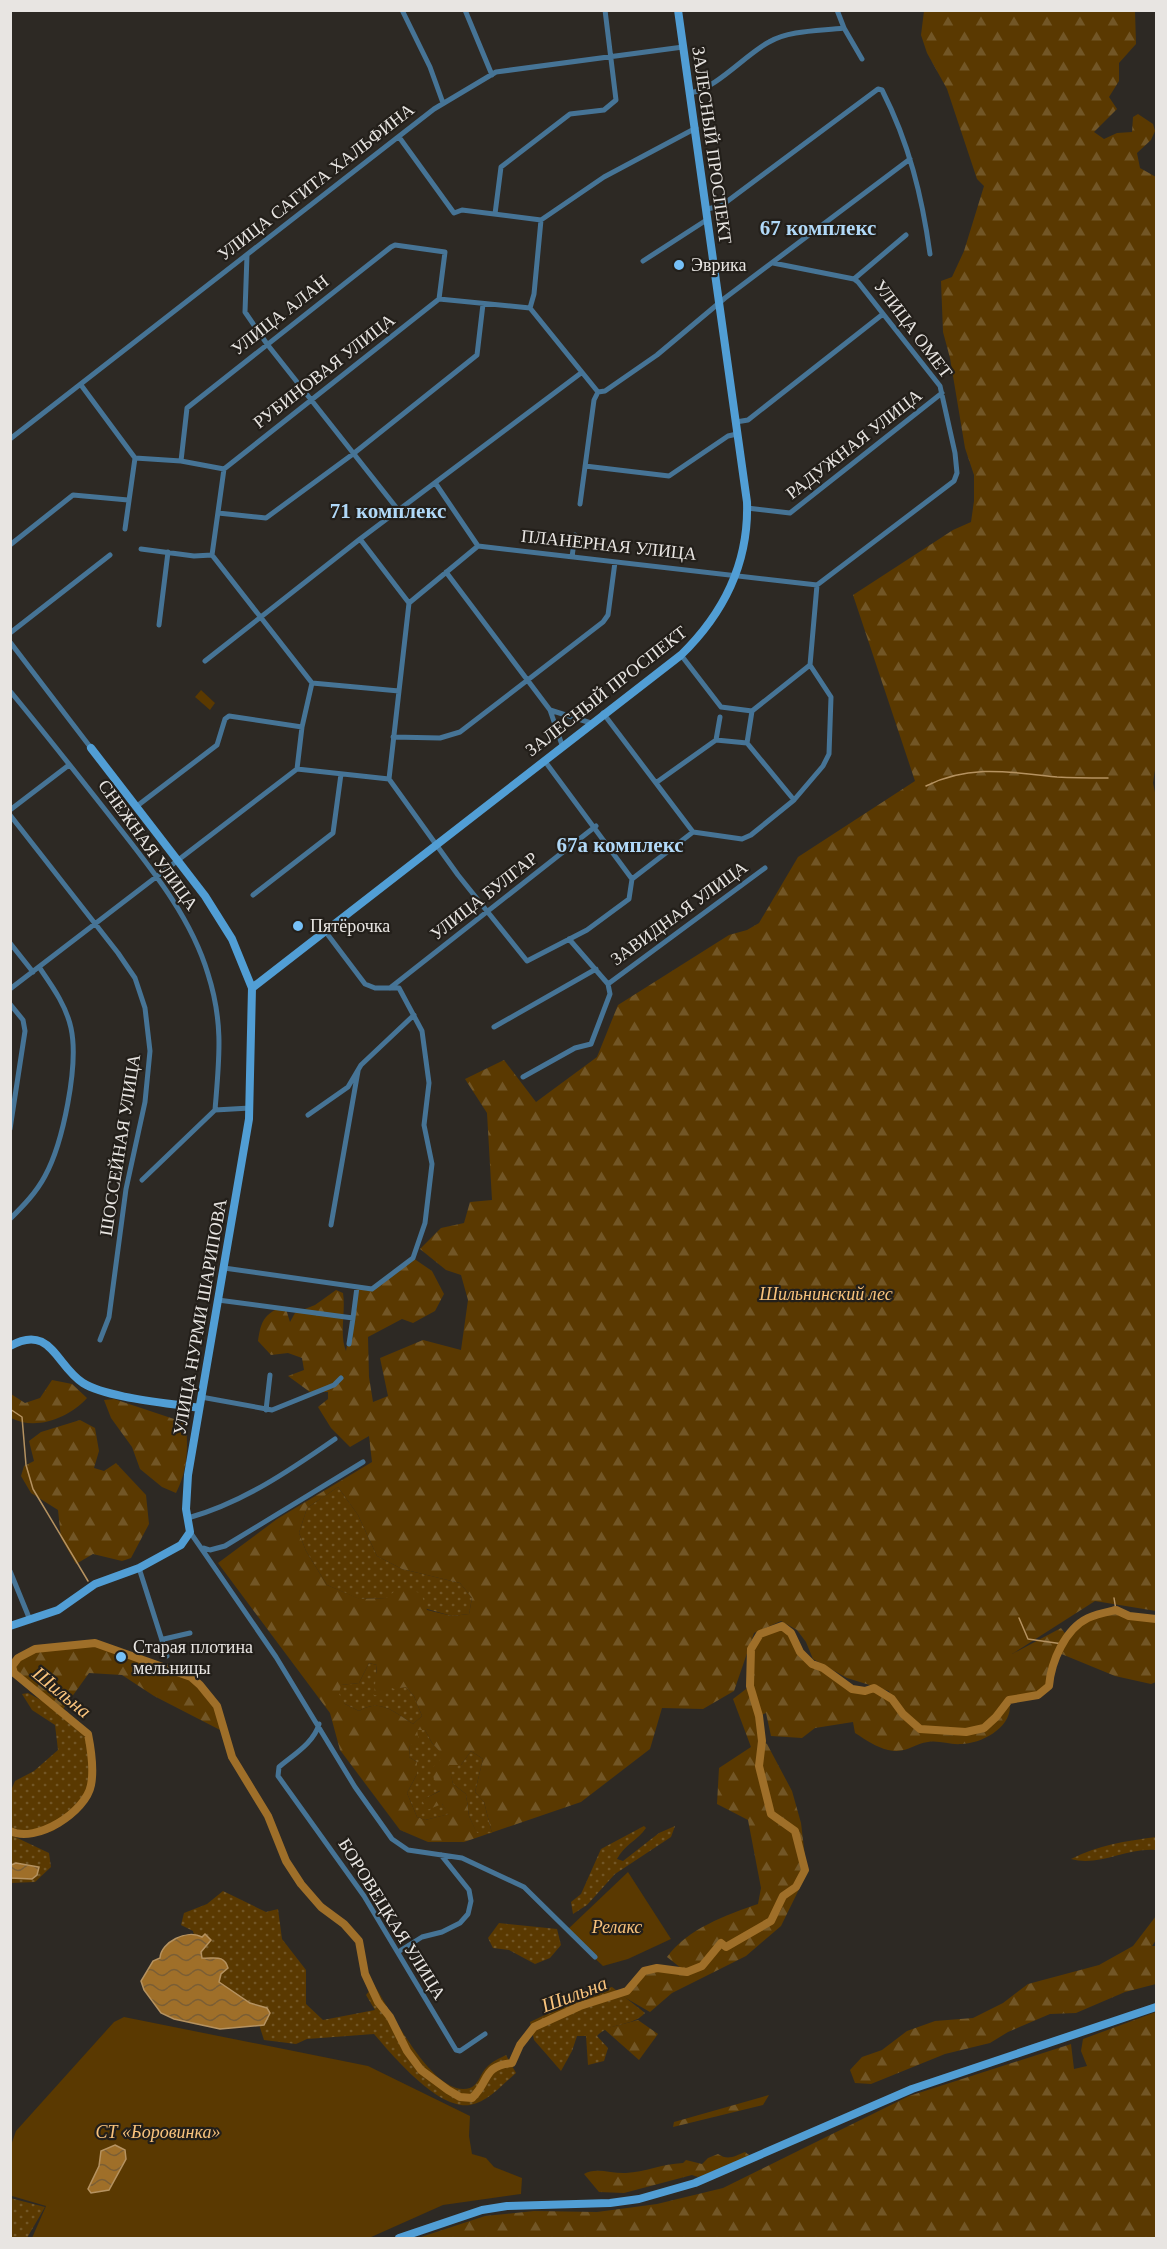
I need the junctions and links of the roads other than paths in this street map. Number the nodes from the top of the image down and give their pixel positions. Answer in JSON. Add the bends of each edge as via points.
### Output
{"nodes":[{"id":1,"x":402,"y":10,"type":"edge"},
{"id":2,"x":465,"y":10,"type":"edge"},
{"id":3,"x":605,"y":10,"type":"edge"},
{"id":4,"x":678,"y":10,"type":"edge"},
{"id":5,"x":837,"y":10,"type":"edge"},
{"id":6,"x":843,"y":28,"type":"junction"},
{"id":7,"x":683,"y":47,"type":"junction"},
{"id":8,"x":611,"y":56,"type":"junction"},
{"id":9,"x":862,"y":59,"type":"dead end"},
{"id":10,"x":492,"y":75,"type":"junction"},
{"id":11,"x":690,"y":93,"type":"junction"},
{"id":12,"x":443,"y":103,"type":"junction"},
{"id":13,"x":696,"y":128,"type":"junction"},
{"id":14,"x":399,"y":137,"type":"junction"},
{"id":15,"x":910,"y":159,"type":"junction"},
{"id":16,"x":707,"y":209,"type":"junction"},
{"id":17,"x":495,"y":213,"type":"junction"},
{"id":18,"x":708,"y":219,"type":"junction"},
{"id":19,"x":541,"y":220,"type":"junction"},
{"id":20,"x":906,"y":235,"type":"dead end"},
{"id":21,"x":930,"y":254,"type":"dead end"},
{"id":22,"x":247,"y":255,"type":"junction"},
{"id":23,"x":643,"y":261,"type":"dead end"},
{"id":24,"x":773,"y":263,"type":"junction"},
{"id":25,"x":854,"y":279,"type":"junction"},
{"id":26,"x":439,"y":299,"type":"junction"},
{"id":27,"x":483,"y":304,"type":"junction"},
{"id":28,"x":720,"y":304,"type":"junction"},
{"id":29,"x":530,"y":308,"type":"junction"},
{"id":30,"x":883,"y":314,"type":"junction"},
{"id":31,"x":267,"y":344,"type":"junction"},
{"id":32,"x":581,"y":373,"type":"junction"},
{"id":33,"x":81,"y":384,"type":"junction"},
{"id":34,"x":598,"y":393,"type":"junction"},
{"id":35,"x":942,"y":393,"type":"junction"},
{"id":36,"x":311,"y":399,"type":"junction"},
{"id":37,"x":736,"y":422,"type":"junction"},
{"id":38,"x":737,"y":434,"type":"junction"},
{"id":39,"x":10,"y":439,"type":"edge"},
{"id":40,"x":353,"y":454,"type":"junction"},
{"id":41,"x":135,"y":458,"type":"junction"},
{"id":42,"x":181,"y":461,"type":"junction"},
{"id":43,"x":585,"y":466,"type":"junction"},
{"id":44,"x":224,"y":469,"type":"junction"},
{"id":45,"x":436,"y":484,"type":"junction"},
{"id":46,"x":128,"y":500,"type":"junction"},
{"id":47,"x":580,"y":504,"type":"dead end"},
{"id":48,"x":747,"y":507,"type":"junction"},
{"id":49,"x":399,"y":511,"type":"junction"},
{"id":50,"x":218,"y":513,"type":"junction"},
{"id":51,"x":125,"y":529,"type":"dead end"},
{"id":52,"x":575,"y":535,"type":"dead end"},
{"id":53,"x":360,"y":539,"type":"junction"},
{"id":54,"x":10,"y":545,"type":"edge"},
{"id":55,"x":478,"y":546,"type":"junction"},
{"id":56,"x":141,"y":549,"type":"dead end"},
{"id":57,"x":168,"y":552,"type":"junction"},
{"id":58,"x":110,"y":555,"type":"dead end"},
{"id":59,"x":212,"y":555,"type":"junction"},
{"id":60,"x":572,"y":557,"type":"junction"},
{"id":61,"x":615,"y":562,"type":"junction"},
{"id":62,"x":446,"y":572,"type":"junction"},
{"id":63,"x":737,"y":574,"type":"junction"},
{"id":64,"x":817,"y":585,"type":"junction"},
{"id":65,"x":409,"y":603,"type":"junction"},
{"id":66,"x":262,"y":618,"type":"junction"},
{"id":67,"x":159,"y":626,"type":"dead end"},
{"id":68,"x":10,"y":633,"type":"edge"},
{"id":69,"x":10,"y":642,"type":"edge"},
{"id":70,"x":681,"y":655,"type":"junction"},
{"id":71,"x":205,"y":661,"type":"dead end"},
{"id":72,"x":810,"y":665,"type":"junction"},
{"id":73,"x":527,"y":680,"type":"junction"},
{"id":74,"x":312,"y":683,"type":"junction"},
{"id":75,"x":10,"y":690,"type":"edge"},
{"id":76,"x":399,"y":691,"type":"junction"},
{"id":77,"x":550,"y":710,"type":"junction"},
{"id":78,"x":752,"y":711,"type":"junction"},
{"id":79,"x":603,"y":713,"type":"junction"},
{"id":80,"x":720,"y":717,"type":"dead end"},
{"id":81,"x":591,"y":723,"type":"junction"},
{"id":82,"x":302,"y":727,"type":"junction"},
{"id":83,"x":393,"y":737,"type":"junction"},
{"id":84,"x":716,"y":740,"type":"junction"},
{"id":85,"x":747,"y":743,"type":"junction"},
{"id":86,"x":562,"y":745,"type":"junction"},
{"id":87,"x":91,"y":748,"type":"joint"},
{"id":88,"x":544,"y":760,"type":"junction"},
{"id":89,"x":69,"y":765,"type":"junction"},
{"id":90,"x":297,"y":769,"type":"junction"},
{"id":91,"x":341,"y":774,"type":"junction"},
{"id":92,"x":389,"y":779,"type":"junction"},
{"id":93,"x":657,"y":782,"type":"junction"},
{"id":94,"x":794,"y":800,"type":"junction"},
{"id":95,"x":137,"y":806,"type":"junction"},
{"id":96,"x":10,"y":810,"type":"edge"},
{"id":97,"x":10,"y":815,"type":"edge"},
{"id":98,"x":596,"y":826,"type":"junction"},
{"id":99,"x":693,"y":832,"type":"junction"},
{"id":100,"x":436,"y":844,"type":"junction"},
{"id":101,"x":179,"y":859,"type":"junction"},
{"id":102,"x":765,"y":868,"type":"dead end"},
{"id":103,"x":156,"y":876,"type":"junction"},
{"id":104,"x":632,"y":879,"type":"junction"},
{"id":105,"x":253,"y":895,"type":"dead end"},
{"id":106,"x":489,"y":912,"type":"junction"},
{"id":107,"x":95,"y":924,"type":"junction"},
{"id":108,"x":325,"y":932,"type":"junction"},
{"id":109,"x":569,"y":939,"type":"junction"},
{"id":110,"x":10,"y":944,"type":"edge"},
{"id":111,"x":39,"y":967,"type":"junction"},
{"id":112,"x":596,"y":969,"type":"junction"},
{"id":113,"x":31,"y":974,"type":"junction"},
{"id":114,"x":608,"y":984,"type":"junction"},
{"id":115,"x":252,"y":987,"type":"junction"},
{"id":116,"x":10,"y":988,"type":"edge"},
{"id":117,"x":390,"y":988,"type":"junction"},
{"id":118,"x":10,"y":1004,"type":"edge"},
{"id":119,"x":414,"y":1015,"type":"junction"},
{"id":120,"x":494,"y":1027,"type":"dead end"},
{"id":121,"x":358,"y":1071,"type":"junction"},
{"id":122,"x":523,"y":1077,"type":"dead end"},
{"id":123,"x":348,"y":1087,"type":"junction"},
{"id":124,"x":352,"y":1100,"type":"junction"},
{"id":125,"x":250,"y":1108,"type":"junction"},
{"id":126,"x":216,"y":1110,"type":"junction"},
{"id":127,"x":308,"y":1115,"type":"dead end"},
{"id":128,"x":10,"y":1129,"type":"edge"},
{"id":129,"x":142,"y":1180,"type":"dead end"},
{"id":130,"x":10,"y":1219,"type":"edge"},
{"id":131,"x":331,"y":1225,"type":"dead end"},
{"id":132,"x":224,"y":1268,"type":"junction"},
{"id":133,"x":357,"y":1287,"type":"junction"},
{"id":134,"x":218,"y":1300,"type":"junction"},
{"id":135,"x":353,"y":1318,"type":"junction"},
{"id":136,"x":100,"y":1341,"type":"dead end"},
{"id":137,"x":349,"y":1344,"type":"dead end"},
{"id":138,"x":10,"y":1346,"type":"edge"},
{"id":139,"x":270,"y":1375,"type":"dead end"},
{"id":140,"x":341,"y":1378,"type":"dead end"},
{"id":141,"x":201,"y":1397,"type":"junction"},
{"id":142,"x":199,"y":1408,"type":"junction"},
{"id":143,"x":266,"y":1410,"type":"junction"},
{"id":144,"x":335,"y":1439,"type":"dead end"},
{"id":145,"x":363,"y":1462,"type":"dead end"},
{"id":146,"x":188,"y":1518,"type":"junction"},
{"id":147,"x":190,"y":1532,"type":"junction"},
{"id":148,"x":203,"y":1547,"type":"junction"},
{"id":149,"x":139,"y":1568,"type":"junction"},
{"id":150,"x":10,"y":1570,"type":"edge"},
{"id":151,"x":30,"y":1620,"type":"junction"},
{"id":152,"x":10,"y":1626,"type":"edge"},
{"id":153,"x":190,"y":1633,"type":"dead end"},
{"id":154,"x":164,"y":1639,"type":"junction"},
{"id":155,"x":167,"y":1656,"type":"dead end"},
{"id":156,"x":319,"y":1724,"type":"junction"},
{"id":157,"x":438,"y":1854,"type":"junction"},
{"id":158,"x":398,"y":1952,"type":"junction"},
{"id":159,"x":596,"y":1957,"type":"dead end"},
{"id":160,"x":1156,"y":2007,"type":"edge"},
{"id":161,"x":485,"y":2034,"type":"dead end"},
{"id":162,"x":399,"y":2238,"type":"edge"}],
"edges":[{"from":1,"to":12,"type":"street"},
{"from":2,"to":10,"type":"street"},
{"from":3,"to":8,"type":"street"},
{"from":4,"to":7,"type":"main road","name":"ЗАЛЕСНЫЙ ПРОСПЕКТ"},
{"from":5,"to":6,"type":"street"},
{"from":6,"to":9,"type":"street"},
{"from":6,"to":11,"type":"street","via":[[777,38],[704,89]]},
{"from":7,"to":8,"type":"street","name":"УЛИЦА САГИТА ХАЛЬФИНА"},
{"from":7,"to":11,"type":"main road","name":"ЗАЛЕСНЫЙ ПРОСПЕКТ"},
{"from":8,"to":10,"type":"street","name":"УЛИЦА САГИТА ХАЛЬФИНА"},
{"from":8,"to":17,"type":"street","via":[[616,100],[604,110],[570,114],[501,167]]},
{"from":10,"to":12,"type":"street","name":"УЛИЦА САГИТА ХАЛЬФИНА"},
{"from":11,"to":13,"type":"main road","name":"ЗАЛЕСНЫЙ ПРОСПЕКТ"},
{"from":12,"to":14,"type":"street","name":"УЛИЦА САГИТА ХАЛЬФИНА"},
{"from":13,"to":16,"type":"main road","name":"ЗАЛЕСНЫЙ ПРОСПЕКТ"},
{"from":13,"to":19,"type":"street","via":[[604,177]]},
{"from":14,"to":17,"type":"street","via":[[454,213]]},
{"from":14,"to":22,"type":"street","name":"УЛИЦА САГИТА ХАЛЬФИНА"},
{"from":15,"to":16,"type":"street","via":[[897,120],[878,88],[721,207]]},
{"from":15,"to":21,"type":"street","via":[[924,210]]},
{"from":15,"to":24,"type":"street"},
{"from":16,"to":18,"type":"main road","name":"ЗАЛЕСНЫЙ ПРОСПЕКТ"},
{"from":17,"to":19,"type":"street"},
{"from":18,"to":23,"type":"street"},
{"from":18,"to":28,"type":"main road","name":"ЗАЛЕСНЫЙ ПРОСПЕКТ"},
{"from":19,"to":29,"type":"street"},
{"from":20,"to":25,"type":"street"},
{"from":22,"to":31,"type":"street","via":[[245,312]]},
{"from":22,"to":33,"type":"street","name":"УЛИЦА САГИТА ХАЛЬФИНА"},
{"from":24,"to":25,"type":"street","name":"УЛИЦА ОМЕТ"},
{"from":24,"to":28,"type":"street"},
{"from":25,"to":30,"type":"street","name":"УЛИЦА ОМЕТ"},
{"from":26,"to":27,"type":"street"},
{"from":26,"to":31,"type":"street","name":"УЛИЦА АЛАН","via":[[445,252],[395,245]]},
{"from":26,"to":36,"type":"street","name":"РУБИНОВАЯ УЛИЦА"},
{"from":27,"to":29,"type":"street"},
{"from":27,"to":40,"type":"street","via":[[477,355]]},
{"from":28,"to":34,"type":"street","via":[[657,355]]},
{"from":28,"to":37,"type":"main road","name":"ЗАЛЕСНЫЙ ПРОСПЕКТ"},
{"from":29,"to":32,"type":"street"},
{"from":30,"to":35,"type":"street","name":"УЛИЦА ОМЕТ","via":[[935,378]]},
{"from":30,"to":37,"type":"street","via":[[747,420]]},
{"from":31,"to":36,"type":"street"},
{"from":31,"to":42,"type":"street","name":"УЛИЦА АЛАН","via":[[187,408]]},
{"from":32,"to":34,"type":"street"},
{"from":32,"to":45,"type":"street"},
{"from":33,"to":39,"type":"street","name":"УЛИЦА САГИТА ХАЛЬФИНА"},
{"from":33,"to":41,"type":"street"},
{"from":34,"to":43,"type":"street"},
{"from":35,"to":48,"type":"street","name":"РАДУЖНАЯ УЛИЦА","via":[[790,513]]},
{"from":35,"to":64,"type":"street","name":"УЛИЦА ОМЕТ","via":[[956,459],[954,481]]},
{"from":36,"to":40,"type":"street"},
{"from":36,"to":44,"type":"street","name":"РУБИНОВАЯ УЛИЦА"},
{"from":37,"to":38,"type":"main road","name":"ЗАЛЕСНЫЙ ПРОСПЕКТ"},
{"from":38,"to":43,"type":"street","via":[[728,436],[669,476]]},
{"from":38,"to":48,"type":"main road","name":"ЗАЛЕСНЫЙ ПРОСПЕКТ"},
{"from":40,"to":49,"type":"street"},
{"from":40,"to":50,"type":"street","via":[[266,518]]},
{"from":41,"to":42,"type":"street"},
{"from":41,"to":46,"type":"street"},
{"from":42,"to":44,"type":"street"},
{"from":43,"to":47,"type":"street"},
{"from":44,"to":50,"type":"street"},
{"from":45,"to":49,"type":"street"},
{"from":45,"to":55,"type":"street"},
{"from":46,"to":51,"type":"street"},
{"from":46,"to":54,"type":"street","via":[[73,495]]},
{"from":48,"to":63,"type":"main road","name":"ЗАЛЕСНЫЙ ПРОСПЕКТ"},
{"from":49,"to":53,"type":"street"},
{"from":50,"to":59,"type":"street"},
{"from":52,"to":60,"type":"street"},
{"from":53,"to":65,"type":"street"},
{"from":53,"to":66,"type":"street"},
{"from":55,"to":60,"type":"street","name":"ПЛАНЕРНАЯ УЛИЦА"},
{"from":55,"to":62,"type":"street"},
{"from":56,"to":57,"type":"street"},
{"from":57,"to":59,"type":"street"},
{"from":57,"to":67,"type":"street"},
{"from":58,"to":68,"type":"street"},
{"from":59,"to":66,"type":"street"},
{"from":60,"to":61,"type":"street","name":"ПЛАНЕРНАЯ УЛИЦА"},
{"from":61,"to":63,"type":"street","name":"ПЛАНЕРНАЯ УЛИЦА"},
{"from":61,"to":73,"type":"street","via":[[608,615]]},
{"from":62,"to":65,"type":"street"},
{"from":62,"to":73,"type":"street"},
{"from":63,"to":64,"type":"street","name":"ПЛАНЕРНАЯ УЛИЦА"},
{"from":63,"to":70,"type":"main road","name":"ЗАЛЕСНЫЙ ПРОСПЕКТ","via":[[699,638]]},
{"from":64,"to":72,"type":"street"},
{"from":65,"to":76,"type":"street"},
{"from":66,"to":71,"type":"street"},
{"from":66,"to":74,"type":"street"},
{"from":69,"to":87,"type":"street"},
{"from":70,"to":78,"type":"street","via":[[721,707]]},
{"from":70,"to":79,"type":"main road","name":"ЗАЛЕСНЫЙ ПРОСПЕКТ"},
{"from":72,"to":78,"type":"street"},
{"from":72,"to":94,"type":"street","via":[[831,697],[828,753],[823,766]]},
{"from":73,"to":77,"type":"street"},
{"from":73,"to":83,"type":"street","via":[[450,737]]},
{"from":74,"to":76,"type":"street"},
{"from":74,"to":82,"type":"street"},
{"from":75,"to":89,"type":"street","name":"СНЕЖНАЯ УЛИЦА"},
{"from":76,"to":83,"type":"street"},
{"from":77,"to":81,"type":"street"},
{"from":77,"to":86,"type":"street"},
{"from":78,"to":85,"type":"street"},
{"from":79,"to":81,"type":"main road","name":"ЗАЛЕСНЫЙ ПРОСПЕКТ"},
{"from":79,"to":93,"type":"street"},
{"from":80,"to":84,"type":"street"},
{"from":81,"to":86,"type":"main road","name":"ЗАЛЕСНЫЙ ПРОСПЕКТ"},
{"from":82,"to":90,"type":"street"},
{"from":82,"to":95,"type":"street","via":[[229,716],[217,745]]},
{"from":83,"to":92,"type":"street"},
{"from":84,"to":85,"type":"street"},
{"from":84,"to":93,"type":"street"},
{"from":85,"to":94,"type":"street"},
{"from":86,"to":88,"type":"main road","name":"ЗАЛЕСНЫЙ ПРОСПЕКТ"},
{"from":87,"to":95,"type":"main road"},
{"from":88,"to":98,"type":"street"},
{"from":88,"to":100,"type":"main road","name":"ЗАЛЕСНЫЙ ПРОСПЕКТ"},
{"from":89,"to":96,"type":"street"},
{"from":89,"to":103,"type":"street","name":"СНЕЖНАЯ УЛИЦА"},
{"from":90,"to":91,"type":"street"},
{"from":90,"to":101,"type":"street"},
{"from":91,"to":92,"type":"street"},
{"from":91,"to":105,"type":"street","via":[[333,833]]},
{"from":92,"to":100,"type":"street"},
{"from":93,"to":99,"type":"street"},
{"from":94,"to":99,"type":"street","via":[[751,836]]},
{"from":95,"to":101,"type":"main road"},
{"from":97,"to":107,"type":"street","name":"ШОССЕЙНАЯ УЛИЦА"},
{"from":98,"to":104,"type":"street"},
{"from":98,"to":106,"type":"street","name":"УЛИЦА БУЛГАР"},
{"from":99,"to":104,"type":"street"},
{"from":100,"to":106,"type":"street"},
{"from":100,"to":108,"type":"main road","name":"ЗАЛЕСНЫЙ ПРОСПЕКТ"},
{"from":101,"to":103,"type":"street"},
{"from":101,"to":115,"type":"main road","via":[[231,939]]},
{"from":102,"to":114,"type":"street","name":"ЗАВИДНАЯ УЛИЦА"},
{"from":103,"to":107,"type":"street"},
{"from":103,"to":126,"type":"street","name":"СНЕЖНАЯ УЛИЦА","via":[[192,932],[209,976],[221,1050]]},
{"from":104,"to":109,"type":"street","via":[[629,899]]},
{"from":106,"to":109,"type":"street","via":[[527,961]]},
{"from":106,"to":117,"type":"street","name":"УЛИЦА БУЛГАР"},
{"from":107,"to":111,"type":"street"},
{"from":107,"to":136,"type":"street","name":"ШОССЕЙНАЯ УЛИЦА","via":[[135,978],[146,1008],[150,1051],[109,1317]]},
{"from":108,"to":115,"type":"main road","name":"ЗАЛЕСНЫЙ ПРОСПЕКТ"},
{"from":108,"to":117,"type":"street","via":[[365,984]]},
{"from":109,"to":112,"type":"street"},
{"from":110,"to":113,"type":"street"},
{"from":111,"to":113,"type":"street"},
{"from":111,"to":130,"type":"street","via":[[57,993],[67,1017],[74,1063],[52,1162],[33,1195]]},
{"from":112,"to":114,"type":"street"},
{"from":112,"to":120,"type":"street","name":"ЗАВИДНАЯ УЛИЦА"},
{"from":113,"to":116,"type":"street"},
{"from":114,"to":122,"type":"street","name":"ЗАВИДНАЯ УЛИЦА","via":[[610,994],[591,1044],[575,1048]]},
{"from":115,"to":125,"type":"main road","name":"УЛИЦА НУРМИ ШАРИПОВА"},
{"from":117,"to":119,"type":"street","via":[[399,988]]},
{"from":118,"to":128,"type":"street","via":[[23,1020],[25,1031]]},
{"from":119,"to":121,"type":"street"},
{"from":119,"to":133,"type":"street","via":[[422,1031],[429,1083],[424,1125],[432,1164],[425,1223],[413,1258],[372,1289]]},
{"from":121,"to":123,"type":"street"},
{"from":121,"to":124,"type":"street"},
{"from":123,"to":124,"type":"street"},
{"from":123,"to":127,"type":"street"},
{"from":124,"to":131,"type":"street"},
{"from":125,"to":126,"type":"street"},
{"from":125,"to":132,"type":"main road","name":"УЛИЦА НУРМИ ШАРИПОВА"},
{"from":126,"to":129,"type":"street"},
{"from":132,"to":133,"type":"street"},
{"from":132,"to":134,"type":"main road","name":"УЛИЦА НУРМИ ШАРИПОВА"},
{"from":133,"to":135,"type":"street"},
{"from":134,"to":135,"type":"street"},
{"from":134,"to":141,"type":"main road","name":"УЛИЦА НУРМИ ШАРИПОВА"},
{"from":135,"to":137,"type":"street"},
{"from":138,"to":142,"type":"main road","via":[[19,1341],[43,1342],[69,1373],[91,1387]]},
{"from":139,"to":143,"type":"street"},
{"from":140,"to":143,"type":"street","via":[[334,1385]]},
{"from":141,"to":142,"type":"main road","name":"УЛИЦА НУРМИ ШАРИПОВА"},
{"from":141,"to":143,"type":"street"},
{"from":142,"to":146,"type":"main road","name":"УЛИЦА НУРМИ ШАРИПОВА","via":[[185,1497]]},
{"from":144,"to":146,"type":"street","via":[[237,1500]]},
{"from":145,"to":148,"type":"street","via":[[225,1546],[210,1550]]},
{"from":146,"to":147,"type":"main road","name":"УЛИЦА НУРМИ ШАРИПОВА"},
{"from":147,"to":148,"type":"street"},
{"from":147,"to":149,"type":"main road","via":[[176,1549]]},
{"from":148,"to":156,"type":"street"},
{"from":149,"to":151,"type":"main road","via":[[95,1584],[58,1610]]},
{"from":149,"to":154,"type":"street"},
{"from":150,"to":151,"type":"street"},
{"from":151,"to":152,"type":"main road"},
{"from":153,"to":154,"type":"street"},
{"from":154,"to":155,"type":"street"},
{"from":156,"to":157,"type":"street","via":[[355,1788],[392,1839],[408,1850]]},
{"from":156,"to":158,"type":"street","name":"БОРОВЕЦКАЯ УЛИЦА","via":[[311,1740],[277,1773],[364,1896]]},
{"from":157,"to":158,"type":"street","via":[[468,1890],[468,1914],[460,1923],[422,1936]]},
{"from":157,"to":159,"type":"street","via":[[462,1858],[524,1887]]},
{"from":158,"to":161,"type":"street","name":"БОРОВЕЦКАЯ УЛИЦА","via":[[456,2050]]},
{"from":160,"to":162,"type":"main road","via":[[912,2089],[695,2183],[610,2204],[483,2210]]}]}
